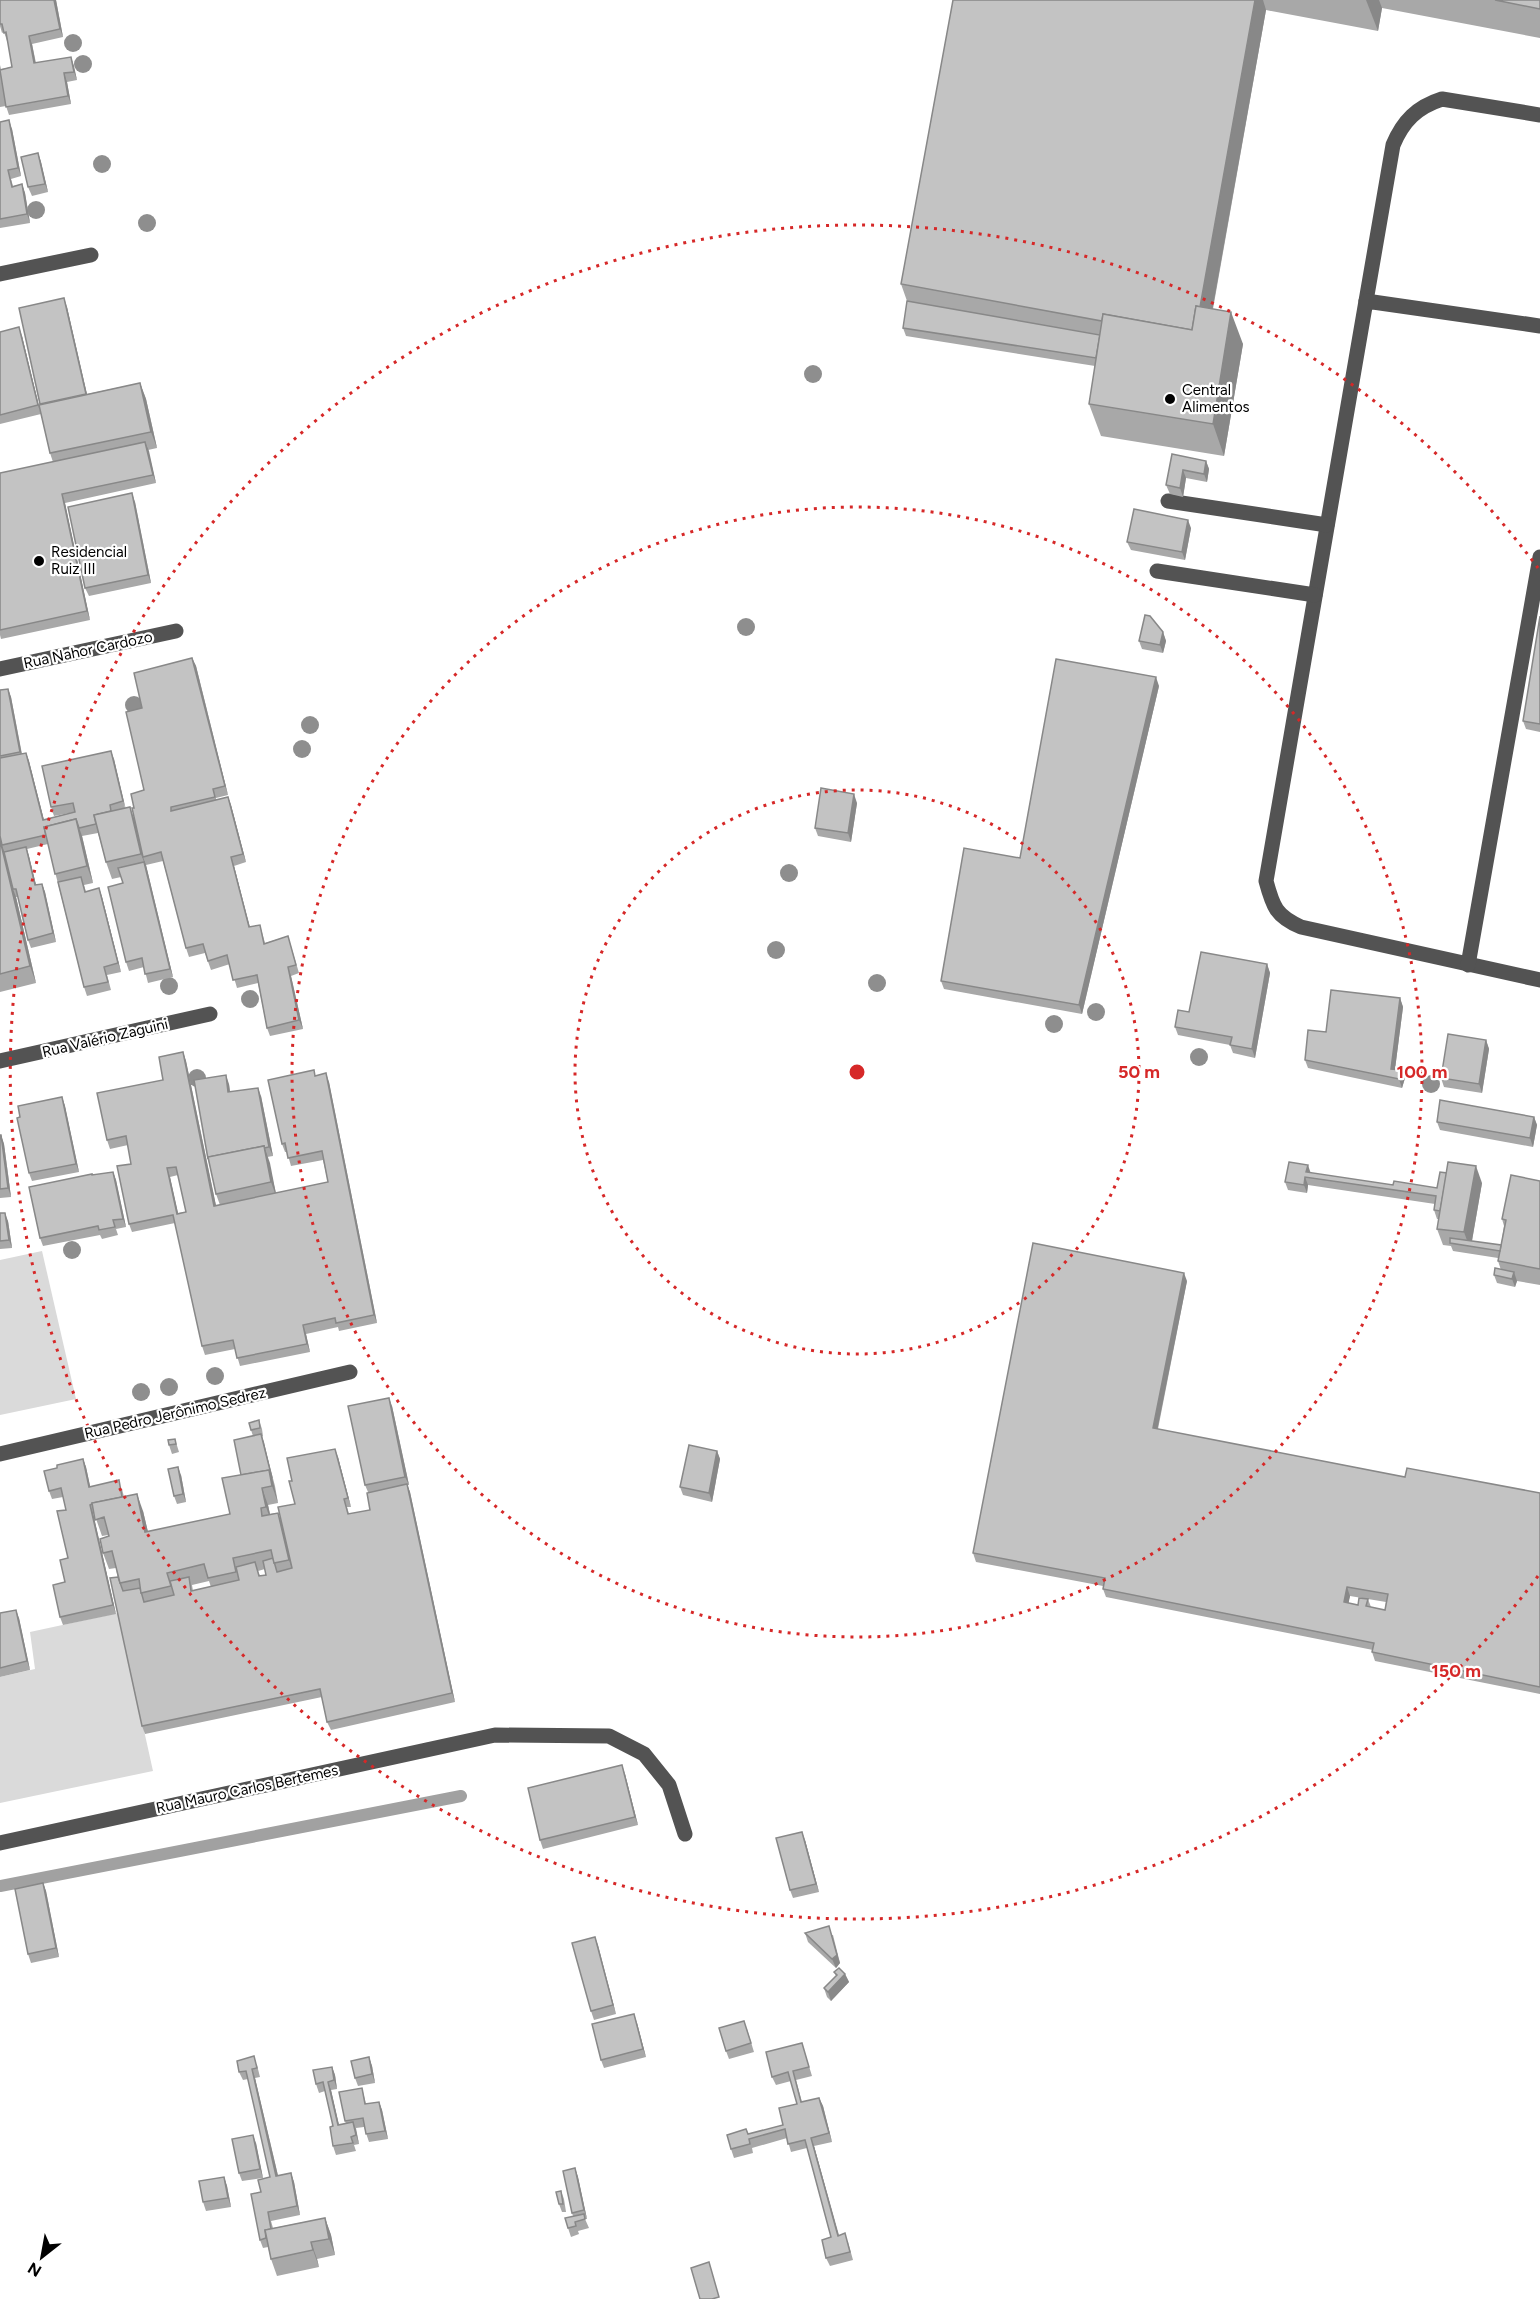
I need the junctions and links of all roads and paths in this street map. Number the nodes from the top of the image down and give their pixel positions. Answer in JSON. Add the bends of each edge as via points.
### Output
{"nodes":[{"id":1,"x":1540,"y":115,"type":"edge"},
{"id":2,"x":91,"y":255,"type":"dead end"},
{"id":3,"x":0,"y":274,"type":"edge"},
{"id":4,"x":1366,"y":301,"type":"junction"},
{"id":5,"x":1540,"y":326,"type":"edge"},
{"id":6,"x":1168,"y":501,"type":"dead end"},
{"id":7,"x":1327,"y":525,"type":"junction"},
{"id":8,"x":1540,"y":557,"type":"edge"},
{"id":9,"x":1157,"y":571,"type":"dead end"},
{"id":10,"x":1315,"y":595,"type":"junction"},
{"id":11,"x":176,"y":631,"type":"dead end"},
{"id":12,"x":0,"y":669,"type":"edge"},
{"id":13,"x":1468,"y":965,"type":"junction"},
{"id":14,"x":1540,"y":980,"type":"edge"},
{"id":15,"x":210,"y":1014,"type":"dead end"},
{"id":16,"x":0,"y":1061,"type":"edge"},
{"id":17,"x":350,"y":1372,"type":"dead end"},
{"id":18,"x":0,"y":1454,"type":"edge"},
{"id":19,"x":685,"y":1834,"type":"dead end"},
{"id":20,"x":0,"y":1843,"type":"edge"}],
"edges":[{"from":1,"to":4,"type":"street","via":[[1442,99],[1429,103],[1409,118],[1393,145]]},
{"from":2,"to":3,"type":"street"},
{"from":4,"to":5,"type":"street"},
{"from":4,"to":7,"type":"street"},
{"from":6,"to":7,"type":"street"},
{"from":7,"to":10,"type":"street"},
{"from":8,"to":13,"type":"street"},
{"from":9,"to":10,"type":"street"},
{"from":10,"to":13,"type":"street","via":[[1266,881],[1270,897],[1285,920],[1301,927]]},
{"from":11,"to":12,"type":"street","name":"Rua Nahor Cardozo"},
{"from":13,"to":14,"type":"street"},
{"from":15,"to":16,"type":"street","name":"Rua Valério Zaguini"},
{"from":17,"to":18,"type":"street","name":"Rua Pedro Jerônimo Sedrez"},
{"from":19,"to":20,"type":"street","name":"Rua Mauro Carlos Bertemes","via":[[669,1785],[644,1754],[609,1736],[495,1735]]}]}
